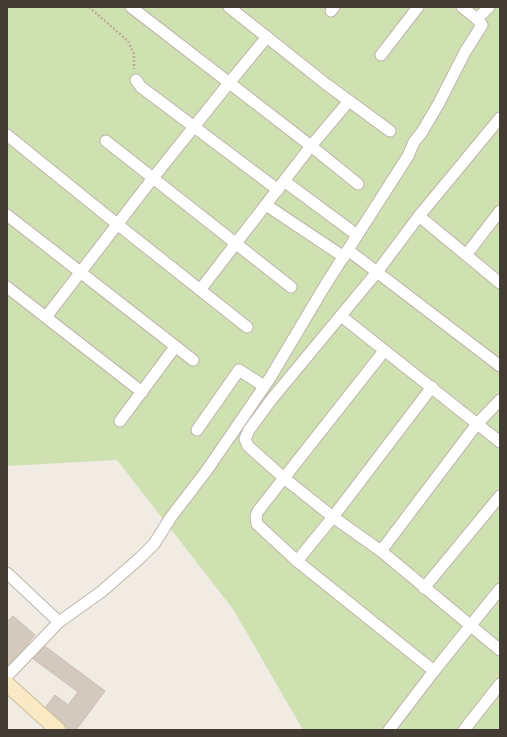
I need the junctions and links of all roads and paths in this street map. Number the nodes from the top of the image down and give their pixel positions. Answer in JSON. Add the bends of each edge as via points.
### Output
{"nodes":[{"id":1,"x":89,"y":7,"type":"edge"},
{"id":2,"x":131,"y":7,"type":"edge"},
{"id":3,"x":229,"y":7,"type":"edge"},
{"id":4,"x":418,"y":7,"type":"edge"},
{"id":5,"x":462,"y":7,"type":"edge"},
{"id":6,"x":489,"y":7,"type":"edge"},
{"id":7,"x":477,"y":19,"type":"junction"},
{"id":8,"x":267,"y":37,"type":"junction"},
{"id":9,"x":381,"y":55,"type":"dead end"},
{"id":10,"x":136,"y":80,"type":"joint"},
{"id":11,"x":229,"y":83,"type":"junction"},
{"id":12,"x":349,"y":101,"type":"junction"},
{"id":13,"x":500,"y":118,"type":"edge"},
{"id":14,"x":194,"y":127,"type":"junction"},
{"id":15,"x":390,"y":131,"type":"dead end"},
{"id":16,"x":7,"y":135,"type":"edge"},
{"id":17,"x":106,"y":141,"type":"dead end"},
{"id":18,"x":311,"y":146,"type":"junction"},
{"id":19,"x":153,"y":178,"type":"junction"},
{"id":20,"x":358,"y":184,"type":"dead end"},
{"id":21,"x":281,"y":185,"type":"junction"},
{"id":22,"x":266,"y":205,"type":"junction"},
{"id":23,"x":500,"y":211,"type":"edge"},
{"id":24,"x":7,"y":215,"type":"edge"},
{"id":25,"x":419,"y":216,"type":"junction"},
{"id":26,"x":117,"y":224,"type":"junction"},
{"id":27,"x":357,"y":236,"type":"junction"},
{"id":28,"x":235,"y":244,"type":"junction"},
{"id":29,"x":346,"y":253,"type":"junction"},
{"id":30,"x":466,"y":255,"type":"junction"},
{"id":31,"x":377,"y":272,"type":"junction"},
{"id":32,"x":81,"y":273,"type":"junction"},
{"id":33,"x":500,"y":284,"type":"edge"},
{"id":34,"x":290,"y":286,"type":"dead end"},
{"id":35,"x":7,"y":287,"type":"edge"},
{"id":36,"x":200,"y":290,"type":"junction"},
{"id":37,"x":341,"y":316,"type":"junction"},
{"id":38,"x":46,"y":317,"type":"junction"},
{"id":39,"x":247,"y":327,"type":"dead end"},
{"id":40,"x":175,"y":347,"type":"junction"},
{"id":41,"x":384,"y":350,"type":"junction"},
{"id":42,"x":193,"y":360,"type":"dead end"},
{"id":43,"x":500,"y":366,"type":"edge"},
{"id":44,"x":264,"y":386,"type":"junction"},
{"id":45,"x":432,"y":387,"type":"junction"},
{"id":46,"x":142,"y":392,"type":"junction"},
{"id":47,"x":500,"y":400,"type":"edge"},
{"id":48,"x":120,"y":421,"type":"dead end"},
{"id":49,"x":477,"y":424,"type":"junction"},
{"id":50,"x":197,"y":430,"type":"dead end"},
{"id":51,"x":500,"y":442,"type":"edge"},
{"id":52,"x":284,"y":478,"type":"junction"},
{"id":53,"x":500,"y":496,"type":"edge"},
{"id":54,"x":333,"y":517,"type":"junction"},
{"id":55,"x":381,"y":551,"type":"junction"},
{"id":56,"x":297,"y":561,"type":"junction"},
{"id":57,"x":7,"y":573,"type":"edge"},
{"id":58,"x":424,"y":588,"type":"junction"},
{"id":59,"x":500,"y":589,"type":"edge"},
{"id":60,"x":59,"y":622,"type":"junction"},
{"id":61,"x":470,"y":626,"type":"junction"},
{"id":62,"x":500,"y":650,"type":"edge"},
{"id":63,"x":434,"y":672,"type":"junction"},
{"id":64,"x":7,"y":676,"type":"edge"},
{"id":65,"x":7,"y":684,"type":"edge"},
{"id":66,"x":500,"y":684,"type":"edge"},
{"id":67,"x":58,"y":730,"type":"edge"},
{"id":68,"x":389,"y":730,"type":"edge"},
{"id":69,"x":464,"y":730,"type":"edge"}],
"edges":[{"from":1,"to":10,"type":"path","via":[[128,41],[134,54]]},
{"from":2,"to":11,"type":"street"},
{"from":3,"to":8,"type":"street"},
{"from":4,"to":9,"type":"street"},
{"from":5,"to":7,"type":"street"},
{"from":6,"to":7,"type":"street"},
{"from":7,"to":27,"type":"street","via":[[482,25],[439,103]]},
{"from":8,"to":11,"type":"street"},
{"from":8,"to":12,"type":"street"},
{"from":10,"to":14,"type":"street","via":[[141,87]]},
{"from":11,"to":14,"type":"street"},
{"from":11,"to":18,"type":"street"},
{"from":12,"to":15,"type":"street"},
{"from":12,"to":18,"type":"street"},
{"from":13,"to":25,"type":"street"},
{"from":14,"to":19,"type":"street"},
{"from":14,"to":21,"type":"street"},
{"from":16,"to":26,"type":"street"},
{"from":17,"to":19,"type":"street"},
{"from":18,"to":20,"type":"street"},
{"from":18,"to":21,"type":"street"},
{"from":19,"to":26,"type":"street"},
{"from":19,"to":28,"type":"street"},
{"from":21,"to":22,"type":"street"},
{"from":21,"to":27,"type":"street"},
{"from":22,"to":28,"type":"street"},
{"from":22,"to":29,"type":"street"},
{"from":23,"to":30,"type":"street"},
{"from":24,"to":32,"type":"street"},
{"from":25,"to":30,"type":"street"},
{"from":25,"to":31,"type":"street"},
{"from":26,"to":32,"type":"street"},
{"from":26,"to":36,"type":"street"},
{"from":27,"to":29,"type":"street"},
{"from":28,"to":34,"type":"street"},
{"from":28,"to":36,"type":"street"},
{"from":29,"to":31,"type":"street"},
{"from":29,"to":44,"type":"street"},
{"from":30,"to":33,"type":"street"},
{"from":31,"to":37,"type":"street"},
{"from":31,"to":43,"type":"street"},
{"from":32,"to":38,"type":"street"},
{"from":32,"to":40,"type":"street"},
{"from":35,"to":38,"type":"street"},
{"from":36,"to":39,"type":"street"},
{"from":37,"to":41,"type":"street"},
{"from":37,"to":52,"type":"street","via":[[249,430],[246,439],[248,446]]},
{"from":38,"to":46,"type":"street"},
{"from":40,"to":42,"type":"street"},
{"from":40,"to":46,"type":"street"},
{"from":41,"to":45,"type":"street"},
{"from":41,"to":52,"type":"street"},
{"from":44,"to":50,"type":"street","via":[[239,370]]},
{"from":44,"to":60,"type":"street","via":[[154,544],[100,592]]},
{"from":45,"to":49,"type":"street"},
{"from":45,"to":54,"type":"street"},
{"from":46,"to":48,"type":"street"},
{"from":47,"to":49,"type":"street"},
{"from":49,"to":51,"type":"street"},
{"from":49,"to":55,"type":"street"},
{"from":52,"to":54,"type":"street"},
{"from":52,"to":56,"type":"street","via":[[256,516],[258,524]]},
{"from":53,"to":58,"type":"street"},
{"from":54,"to":55,"type":"street"},
{"from":54,"to":56,"type":"street"},
{"from":55,"to":58,"type":"street"},
{"from":56,"to":63,"type":"street"},
{"from":57,"to":60,"type":"street"},
{"from":58,"to":61,"type":"street"},
{"from":59,"to":61,"type":"street"},
{"from":60,"to":64,"type":"street"},
{"from":61,"to":62,"type":"street"},
{"from":61,"to":63,"type":"street"},
{"from":63,"to":68,"type":"street"},
{"from":65,"to":67,"type":"main road"},
{"from":66,"to":69,"type":"street"}]}
